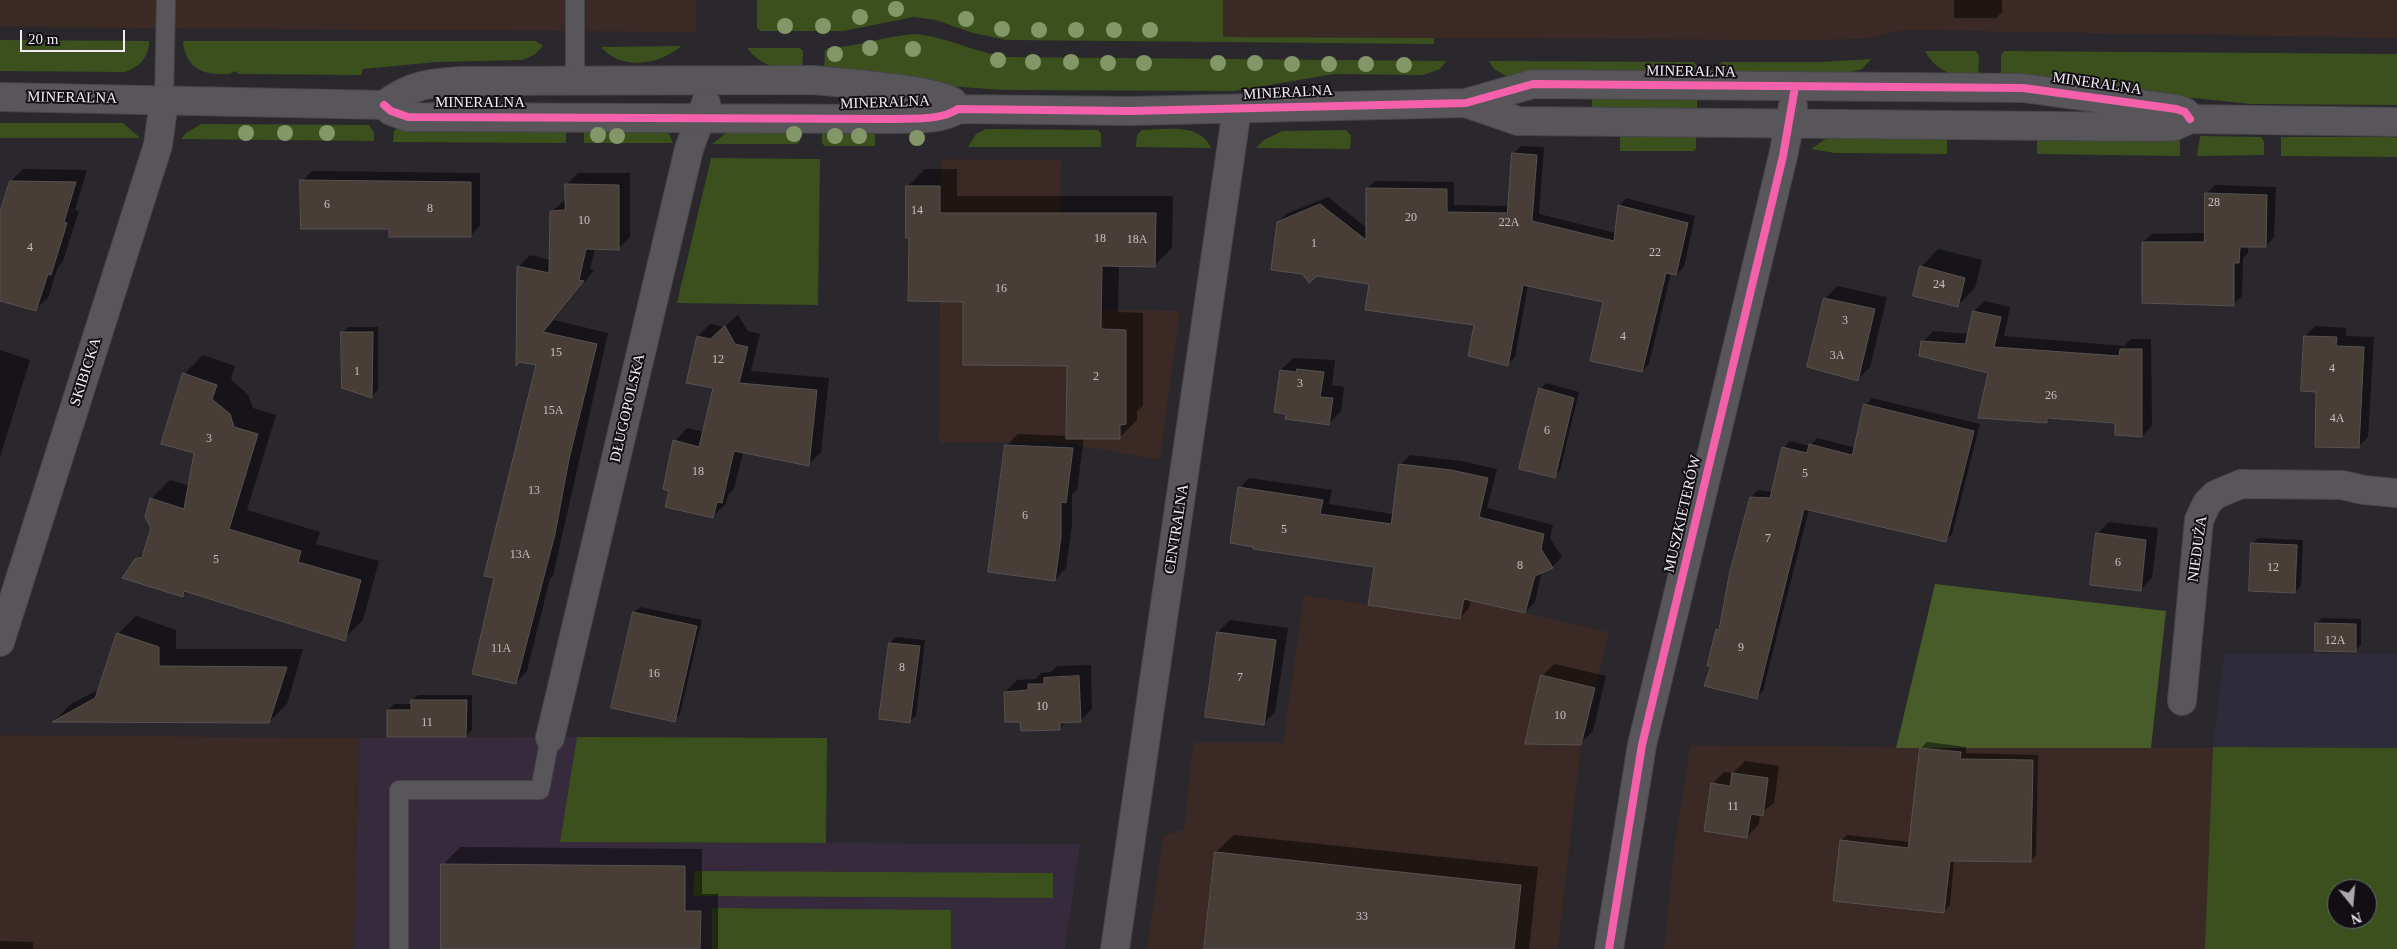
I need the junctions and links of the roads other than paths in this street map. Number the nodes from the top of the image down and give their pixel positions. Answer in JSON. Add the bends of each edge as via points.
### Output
{"nodes":[{"id":1,"x":166,"y":0,"type":"edge"},
{"id":2,"x":575,"y":0,"type":"edge"},
{"id":3,"x":715,"y":80,"type":"junction"},
{"id":4,"x":574,"y":81,"type":"junction"},
{"id":5,"x":1795,"y":87,"type":"junction"},
{"id":6,"x":0,"y":97,"type":"edge"},
{"id":7,"x":164,"y":100,"type":"junction"},
{"id":8,"x":1466,"y":102,"type":"junction"},
{"id":9,"x":384,"y":105,"type":"junction"},
{"id":10,"x":958,"y":109,"type":"junction"},
{"id":11,"x":1237,"y":109,"type":"junction"},
{"id":12,"x":700,"y":118,"type":"junction"},
{"id":13,"x":2190,"y":119,"type":"junction"},
{"id":14,"x":2397,"y":122,"type":"edge"},
{"id":15,"x":1790,"y":124,"type":"junction"},
{"id":16,"x":2397,"y":493,"type":"edge"},
{"id":17,"x":0,"y":642,"type":"edge"},
{"id":18,"x":2182,"y":701,"type":"dead end"},
{"id":19,"x":550,"y":738,"type":"joint"},
{"id":20,"x":400,"y":949,"type":"edge"},
{"id":21,"x":1115,"y":949,"type":"edge"},
{"id":22,"x":1609,"y":949,"type":"edge"}],
"edges":[{"from":1,"to":7,"type":"lane"},
{"from":2,"to":4,"type":"lane"},
{"from":3,"to":4,"type":"street","name":"MINERALNA"},
{"from":3,"to":10,"type":"street","name":"MINERALNA","via":[[860,83],[927,94],[948,100]]},
{"from":3,"to":12,"type":"street","name":"DŁUGOPOLSKA"},
{"from":4,"to":9,"type":"street","name":"MINERALNA","via":[[439,83],[415,87]]},
{"from":5,"to":8,"type":"street","name":"MINERALNA","via":[[1533,84]]},
{"from":5,"to":13,"type":"street","name":"MINERALNA","via":[[2023,88],[2176,109],[2185,112]]},
{"from":5,"to":15,"type":"street","name":"MUSZKIETERÓW"},
{"from":6,"to":7,"type":"street","name":"MINERALNA"},
{"from":7,"to":9,"type":"street","name":"MINERALNA"},
{"from":7,"to":17,"type":"street","name":"SKIBICKA","via":[[158,145]]},
{"from":8,"to":11,"type":"street","name":"MINERALNA"},
{"from":8,"to":15,"type":"street","name":"MINERALNA","via":[[1518,121]]},
{"from":9,"to":12,"type":"street","name":"MINERALNA","via":[[408,117]]},
{"from":10,"to":11,"type":"street","name":"MINERALNA"},
{"from":10,"to":12,"type":"street","name":"MINERALNA","via":[[925,118]]},
{"from":11,"to":21,"type":"street","name":"CENTRALNA"},
{"from":12,"to":19,"type":"street","name":"DŁUGOPOLSKA","via":[[689,149]]},
{"from":13,"to":14,"type":"street","name":"MINERALNA"},
{"from":13,"to":15,"type":"street","name":"MINERALNA","via":[[2164,127]]},
{"from":15,"to":22,"type":"street","name":"MUSZKIETERÓW","via":[[1642,745]]},
{"from":16,"to":18,"type":"street","name":"NIEDUŻA","via":[[2342,486],[2250,484],[2231,486],[2215,495],[2199,520]]},
{"from":19,"to":20,"type":"lane","via":[[540,790],[400,790]]}]}
